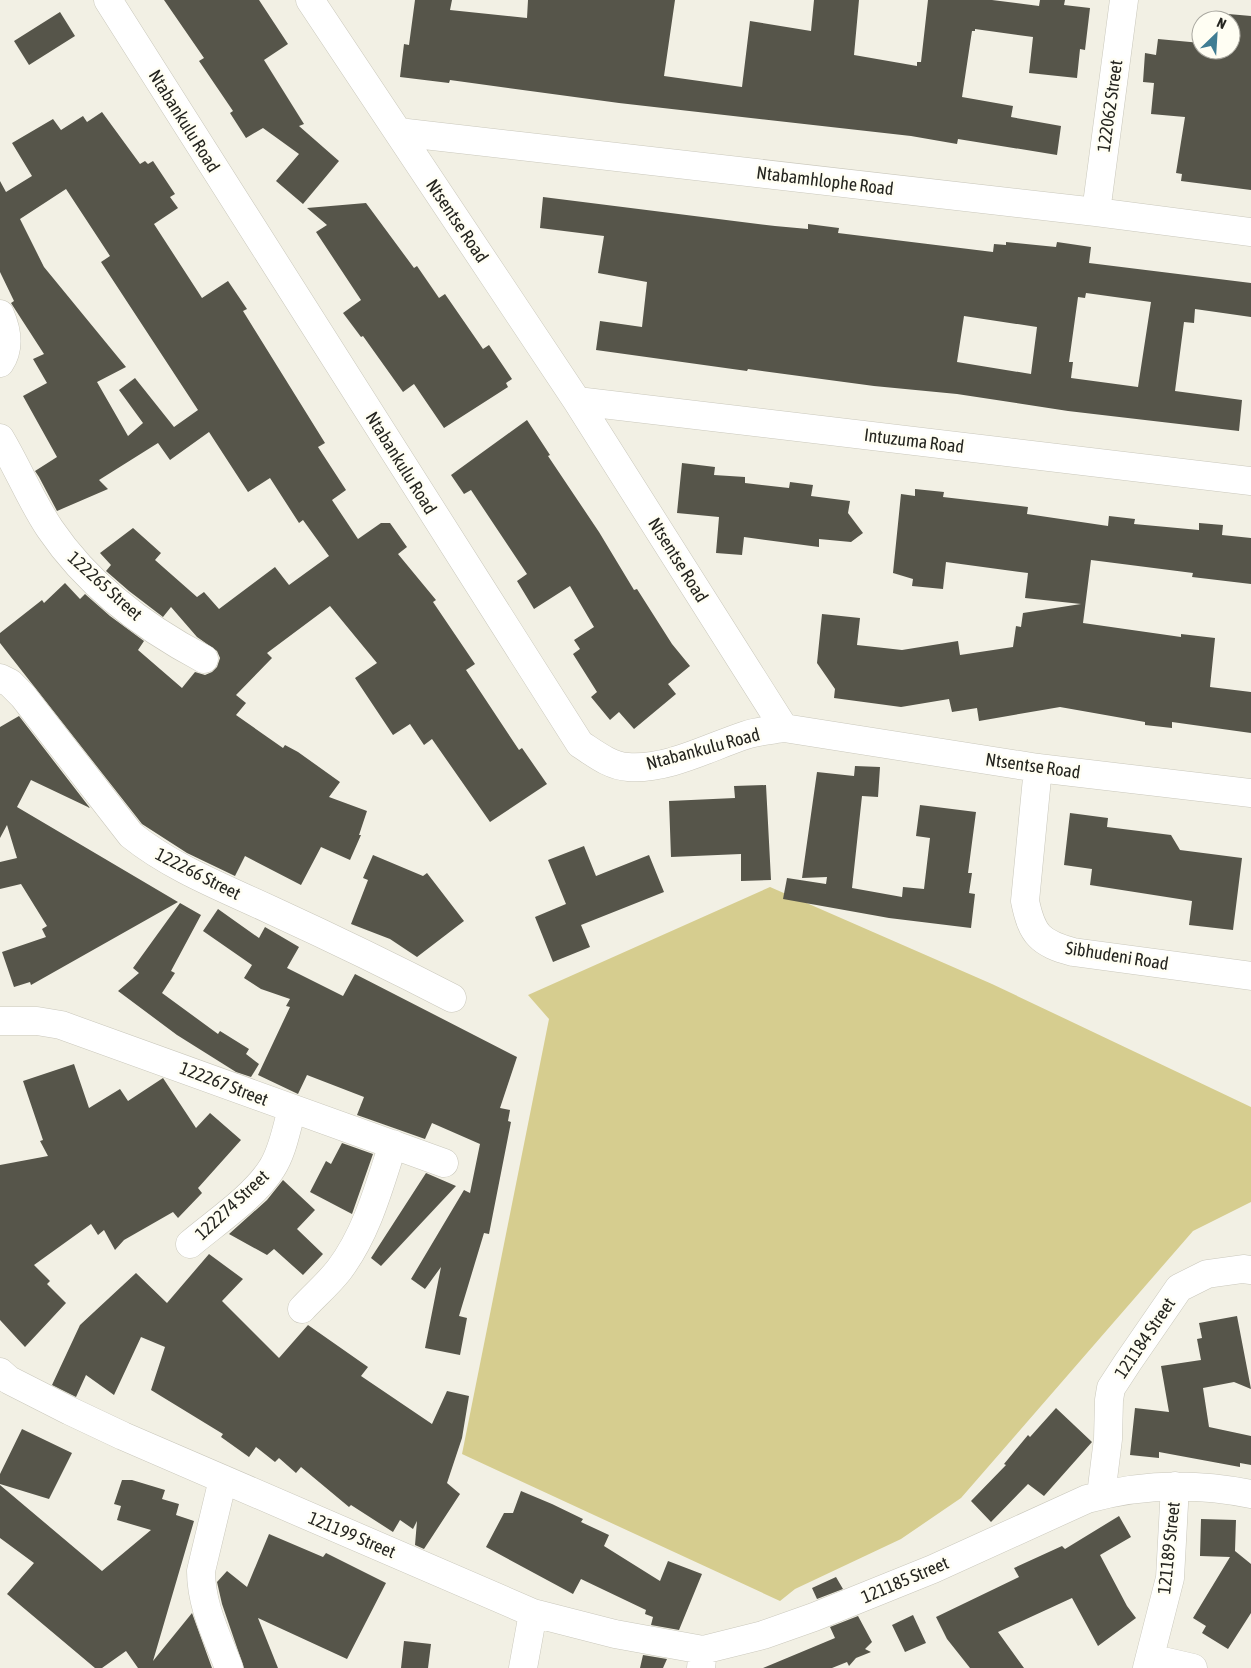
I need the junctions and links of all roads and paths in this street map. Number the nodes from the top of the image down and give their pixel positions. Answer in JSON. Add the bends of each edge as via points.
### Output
{"nodes":[{"id":1,"x":108,"y":0,"type":"edge"},
{"id":2,"x":310,"y":0,"type":"edge"},
{"id":3,"x":1124,"y":0,"type":"edge"},
{"id":4,"x":398,"y":132,"type":"junction"},
{"id":5,"x":1096,"y":212,"type":"junction"},
{"id":6,"x":1251,"y":232,"type":"edge"},
{"id":7,"x":0,"y":314,"type":"edge"},
{"id":8,"x":0,"y":363,"type":"edge"},
{"id":9,"x":577,"y":401,"type":"junction"},
{"id":10,"x":0,"y":438,"type":"edge"},
{"id":11,"x":1251,"y":482,"type":"edge"},
{"id":12,"x":204,"y":659,"type":"dead end"},
{"id":13,"x":0,"y":678,"type":"edge"},
{"id":14,"x":784,"y":728,"type":"junction"},
{"id":15,"x":1038,"y":768,"type":"junction"},
{"id":16,"x":1251,"y":793,"type":"edge"},
{"id":17,"x":1251,"y":976,"type":"edge"},
{"id":18,"x":452,"y":998,"type":"dead end"},
{"id":19,"x":0,"y":1021,"type":"edge"},
{"id":20,"x":292,"y":1110,"type":"junction"},
{"id":21,"x":393,"y":1144,"type":"junction"},
{"id":22,"x":444,"y":1163,"type":"dead end"},
{"id":23,"x":190,"y":1244,"type":"dead end"},
{"id":24,"x":1251,"y":1270,"type":"edge"},
{"id":25,"x":302,"y":1309,"type":"dead end"},
{"id":26,"x":0,"y":1372,"type":"edge"},
{"id":27,"x":222,"y":1480,"type":"junction"},
{"id":28,"x":1175,"y":1486,"type":"junction"},
{"id":29,"x":1251,"y":1494,"type":"edge"},
{"id":30,"x":1102,"y":1495,"type":"junction"},
{"id":31,"x":533,"y":1613,"type":"junction"},
{"id":32,"x":702,"y":1659,"type":"edge"},
{"id":33,"x":1148,"y":1663,"type":"edge"},
{"id":34,"x":229,"y":1668,"type":"edge"},
{"id":35,"x":523,"y":1668,"type":"edge"},
{"id":36,"x":1193,"y":1668,"type":"edge"}],
"edges":[{"from":1,"to":14,"type":"street","name":"Ntabankulu Road","via":[[580,744],[602,759],[626,767],[646,766],[672,761],[749,734]]},
{"from":2,"to":4,"type":"street","name":"Ntsentse Road"},
{"from":3,"to":5,"type":"street","name":"122062 Street"},
{"from":4,"to":5,"type":"street","name":"Ntabamhlophe Road"},
{"from":4,"to":9,"type":"street","name":"Ntsentse Road"},
{"from":5,"to":6,"type":"street","name":"Ntabamhlophe Road"},
{"from":7,"to":8,"type":"street","via":[[7,338]]},
{"from":9,"to":11,"type":"street","name":"Intuzuma Road"},
{"from":9,"to":14,"type":"street","name":"Ntsentse Road"},
{"from":10,"to":12,"type":"street","name":"122265 Street","via":[[48,528],[81,570],[129,611]]},
{"from":13,"to":18,"type":"street","name":"122266 Street","via":[[23,696],[131,835],[149,850]]},
{"from":14,"to":15,"type":"street","name":"Ntsentse Road"},
{"from":15,"to":16,"type":"street","name":"Ntsentse Road"},
{"from":15,"to":17,"type":"street","name":"Sibhudeni Road","via":[[1025,900],[1029,919],[1043,940],[1073,952]]},
{"from":19,"to":20,"type":"street","name":"122267 Street","via":[[61,1025]]},
{"from":20,"to":21,"type":"street","name":"122267 Street"},
{"from":20,"to":23,"type":"street","name":"122274 Street","via":[[268,1174]]},
{"from":21,"to":22,"type":"street","name":"122267 Street"},
{"from":21,"to":25,"type":"street","via":[[370,1214],[354,1245],[339,1270]]},
{"from":24,"to":30,"type":"street","name":"121184 Street","via":[[1222,1271],[1192,1280],[1179,1288],[1111,1388]]},
{"from":26,"to":27,"type":"street","name":"121199 Street","via":[[8,1380],[70,1412]]},
{"from":27,"to":31,"type":"street","name":"121199 Street"},
{"from":27,"to":34,"type":"street","via":[[201,1571],[201,1586],[204,1604]]},
{"from":28,"to":29,"type":"street","name":"121185 Street"},
{"from":28,"to":30,"type":"street","name":"121185 Street","via":[[1136,1488]]},
{"from":28,"to":33,"type":"street","name":"121189 Street","via":[[1170,1578]]},
{"from":30,"to":32,"type":"street","name":"121185 Street","via":[[933,1569]]},
{"from":31,"to":32,"type":"street","name":"121199 Street"},
{"from":31,"to":35,"type":"street"},
{"from":33,"to":36,"type":"street"}]}
